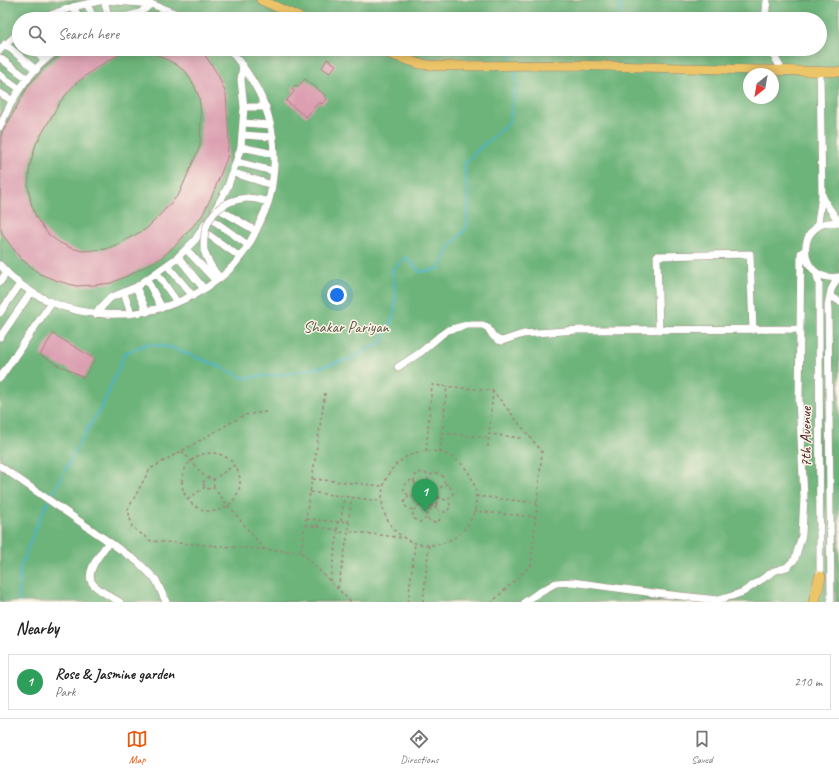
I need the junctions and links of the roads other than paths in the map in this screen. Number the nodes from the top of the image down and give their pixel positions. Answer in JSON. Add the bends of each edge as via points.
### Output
{"nodes":[{"id":1,"x":104,"y":0,"type":"edge"},
{"id":2,"x":261,"y":0,"type":"edge"},
{"id":3,"x":767,"y":0,"type":"edge"},
{"id":4,"x":87,"y":4,"type":"junction"},
{"id":5,"x":151,"y":4,"type":"junction"},
{"id":6,"x":73,"y":7,"type":"junction"},
{"id":7,"x":58,"y":12,"type":"edge"},
{"id":8,"x":76,"y":12,"type":"edge"},
{"id":9,"x":91,"y":12,"type":"edge"},
{"id":10,"x":107,"y":12,"type":"edge"},
{"id":11,"x":141,"y":12,"type":"edge"},
{"id":12,"x":172,"y":12,"type":"edge"},
{"id":13,"x":288,"y":12,"type":"edge"},
{"id":14,"x":766,"y":12,"type":"edge"},
{"id":15,"x":12,"y":39,"type":"edge"},
{"id":16,"x":3,"y":47,"type":"edge"},
{"id":17,"x":12,"y":53,"type":"edge"},
{"id":18,"x":16,"y":56,"type":"edge"},
{"id":19,"x":40,"y":56,"type":"edge"},
{"id":20,"x":48,"y":56,"type":"edge"},
{"id":21,"x":236,"y":56,"type":"edge"},
{"id":22,"x":396,"y":56,"type":"edge"},
{"id":23,"x":774,"y":56,"type":"edge"},
{"id":24,"x":0,"y":58,"type":"edge"},
{"id":25,"x":44,"y":60,"type":"junction"},
{"id":26,"x":243,"y":65,"type":"junction"},
{"id":27,"x":36,"y":70,"type":"junction"},
{"id":28,"x":782,"y":70,"type":"junction"},
{"id":29,"x":820,"y":72,"type":"junction"},
{"id":30,"x":839,"y":72,"type":"edge"},
{"id":31,"x":0,"y":76,"type":"edge"},
{"id":32,"x":28,"y":79,"type":"junction"},
{"id":33,"x":20,"y":89,"type":"junction"},
{"id":34,"x":0,"y":93,"type":"edge"},
{"id":35,"x":13,"y":101,"type":"junction"},
{"id":36,"x":244,"y":107,"type":"junction"},
{"id":37,"x":266,"y":107,"type":"junction"},
{"id":38,"x":3,"y":109,"type":"edge"},
{"id":39,"x":1,"y":123,"type":"edge"},
{"id":40,"x":243,"y":124,"type":"junction"},
{"id":41,"x":271,"y":125,"type":"junction"},
{"id":42,"x":243,"y":134,"type":"junction"},
{"id":43,"x":273,"y":137,"type":"junction"},
{"id":44,"x":241,"y":147,"type":"junction"},
{"id":45,"x":274,"y":154,"type":"junction"},
{"id":46,"x":237,"y":162,"type":"junction"},
{"id":47,"x":273,"y":171,"type":"junction"},
{"id":48,"x":234,"y":173,"type":"junction"},
{"id":49,"x":272,"y":185,"type":"junction"},
{"id":50,"x":822,"y":195,"type":"junction"},
{"id":51,"x":268,"y":202,"type":"junction"},
{"id":52,"x":217,"y":208,"type":"junction"},
{"id":53,"x":210,"y":218,"type":"junction"},
{"id":54,"x":839,"y":223,"type":"edge"},
{"id":55,"x":816,"y":228,"type":"junction"},
{"id":56,"x":202,"y":230,"type":"junction"},
{"id":57,"x":256,"y":231,"type":"junction"},
{"id":58,"x":248,"y":245,"type":"junction"},
{"id":59,"x":186,"y":249,"type":"junction"},
{"id":60,"x":805,"y":250,"type":"junction"},
{"id":61,"x":178,"y":257,"type":"junction"},
{"id":62,"x":240,"y":257,"type":"junction"},
{"id":63,"x":167,"y":265,"type":"junction"},
{"id":64,"x":0,"y":266,"type":"edge"},
{"id":65,"x":816,"y":272,"type":"junction"},
{"id":66,"x":6,"y":273,"type":"junction"},
{"id":67,"x":157,"y":273,"type":"junction"},
{"id":68,"x":839,"y":277,"type":"edge"},
{"id":69,"x":218,"y":279,"type":"junction"},
{"id":70,"x":147,"y":280,"type":"junction"},
{"id":71,"x":0,"y":282,"type":"edge"},
{"id":72,"x":20,"y":284,"type":"junction"},
{"id":73,"x":136,"y":286,"type":"junction"},
{"id":74,"x":204,"y":289,"type":"junction"},
{"id":75,"x":31,"y":292,"type":"junction"},
{"id":76,"x":124,"y":293,"type":"junction"},
{"id":77,"x":193,"y":296,"type":"junction"},
{"id":78,"x":830,"y":296,"type":"junction"},
{"id":79,"x":839,"y":301,"type":"edge"},
{"id":80,"x":177,"y":302,"type":"junction"},
{"id":81,"x":50,"y":303,"type":"junction"},
{"id":82,"x":162,"y":308,"type":"junction"},
{"id":83,"x":148,"y":312,"type":"junction"},
{"id":84,"x":0,"y":313,"type":"edge"},
{"id":85,"x":95,"y":314,"type":"junction"},
{"id":86,"x":131,"y":314,"type":"junction"},
{"id":87,"x":800,"y":329,"type":"junction"},
{"id":88,"x":659,"y":330,"type":"junction"},
{"id":89,"x":752,"y":330,"type":"junction"},
{"id":90,"x":0,"y":337,"type":"edge"},
{"id":91,"x":398,"y":367,"type":"dead end"},
{"id":92,"x":0,"y":378,"type":"edge"},
{"id":93,"x":0,"y":466,"type":"edge"},
{"id":94,"x":109,"y":542,"type":"junction"},
{"id":95,"x":820,"y":577,"type":"junction"},
{"id":96,"x":163,"y":601,"type":"edge"},
{"id":97,"x":120,"y":602,"type":"edge"},
{"id":98,"x":525,"y":602,"type":"edge"},
{"id":99,"x":814,"y":602,"type":"edge"},
{"id":100,"x":820,"y":602,"type":"edge"},
{"id":101,"x":831,"y":602,"type":"edge"}],
"edges":[{"from":1,"to":4,"type":"street"},
{"from":1,"to":5,"type":"street"},
{"from":1,"to":10,"type":"street"},
{"from":2,"to":13,"type":"main road"},
{"from":3,"to":14,"type":"street"},
{"from":4,"to":6,"type":"street"},
{"from":4,"to":9,"type":"street"},
{"from":5,"to":11,"type":"street"},
{"from":5,"to":12,"type":"street"},
{"from":6,"to":7,"type":"street"},
{"from":6,"to":8,"type":"street"},
{"from":15,"to":16,"type":"street"},
{"from":16,"to":17,"type":"street"},
{"from":18,"to":27,"type":"street"},
{"from":19,"to":25,"type":"street"},
{"from":20,"to":25,"type":"street"},
{"from":21,"to":26,"type":"street"},
{"from":22,"to":28,"type":"main road","via":[[420,64],[439,66],[570,65]]},
{"from":23,"to":28,"type":"street"},
{"from":24,"to":32,"type":"street"},
{"from":25,"to":27,"type":"street"},
{"from":26,"to":36,"type":"street","via":[[241,80]]},
{"from":26,"to":37,"type":"street"},
{"from":27,"to":32,"type":"street"},
{"from":28,"to":29,"type":"main road"},
{"from":29,"to":30,"type":"main road"},
{"from":29,"to":50,"type":"street"},
{"from":31,"to":33,"type":"street"},
{"from":32,"to":33,"type":"street"},
{"from":33,"to":35,"type":"street"},
{"from":34,"to":35,"type":"street"},
{"from":35,"to":38,"type":"street"},
{"from":36,"to":37,"type":"street"},
{"from":36,"to":40,"type":"street"},
{"from":37,"to":41,"type":"street"},
{"from":38,"to":39,"type":"street"},
{"from":40,"to":41,"type":"street"},
{"from":40,"to":42,"type":"street"},
{"from":41,"to":43,"type":"street"},
{"from":42,"to":43,"type":"street"},
{"from":42,"to":44,"type":"street"},
{"from":43,"to":45,"type":"street"},
{"from":44,"to":45,"type":"street"},
{"from":44,"to":46,"type":"street"},
{"from":45,"to":47,"type":"street"},
{"from":46,"to":47,"type":"street"},
{"from":46,"to":48,"type":"street"},
{"from":47,"to":49,"type":"street"},
{"from":48,"to":49,"type":"street"},
{"from":48,"to":52,"type":"street"},
{"from":49,"to":51,"type":"street"},
{"from":50,"to":54,"type":"street"},
{"from":50,"to":55,"type":"street"},
{"from":51,"to":57,"type":"street"},
{"from":51,"to":69,"type":"street","bridge":true,"via":[[238,199],[228,202],[213,214],[204,231],[203,240],[206,259]]},
{"from":52,"to":53,"type":"street"},
{"from":52,"to":57,"type":"street"},
{"from":53,"to":56,"type":"street"},
{"from":53,"to":58,"type":"street"},
{"from":54,"to":55,"type":"street","via":[[824,224]]},
{"from":55,"to":60,"type":"street","via":[[808,238]]},
{"from":56,"to":59,"type":"street"},
{"from":56,"to":62,"type":"street"},
{"from":57,"to":58,"type":"street"},
{"from":58,"to":62,"type":"street"},
{"from":59,"to":61,"type":"street"},
{"from":59,"to":69,"type":"street"},
{"from":60,"to":65,"type":"street","via":[[808,262]]},
{"from":60,"to":87,"type":"street","via":[[801,254]]},
{"from":61,"to":63,"type":"street"},
{"from":61,"to":74,"type":"street"},
{"from":62,"to":69,"type":"street"},
{"from":63,"to":67,"type":"street"},
{"from":63,"to":77,"type":"street"},
{"from":64,"to":66,"type":"street"},
{"from":65,"to":68,"type":"street"},
{"from":65,"to":95,"type":"street","name":"7th Avenue","via":[[819,284]]},
{"from":66,"to":71,"type":"street"},
{"from":66,"to":72,"type":"street"},
{"from":67,"to":70,"type":"street"},
{"from":67,"to":80,"type":"street"},
{"from":68,"to":78,"type":"street","name":"7th Avenue"},
{"from":69,"to":74,"type":"street"},
{"from":70,"to":73,"type":"street"},
{"from":70,"to":82,"type":"street"},
{"from":72,"to":75,"type":"street"},
{"from":72,"to":84,"type":"street"},
{"from":73,"to":76,"type":"street"},
{"from":73,"to":83,"type":"street"},
{"from":74,"to":77,"type":"street"},
{"from":75,"to":81,"type":"street"},
{"from":75,"to":90,"type":"street"},
{"from":76,"to":85,"type":"street","via":[[110,298]]},
{"from":76,"to":86,"type":"street"},
{"from":77,"to":80,"type":"street"},
{"from":78,"to":79,"type":"street"},
{"from":78,"to":101,"type":"street","name":"7th Avenue","via":[[828,305]]},
{"from":80,"to":82,"type":"street"},
{"from":81,"to":85,"type":"street"},
{"from":81,"to":92,"type":"street"},
{"from":82,"to":83,"type":"street"},
{"from":83,"to":86,"type":"street"},
{"from":85,"to":86,"type":"street"},
{"from":87,"to":89,"type":"street"},
{"from":87,"to":98,"type":"street","via":[[803,524],[795,559],[787,567],[774,572],[743,592],[718,600],[572,582],[556,584]]},
{"from":88,"to":89,"type":"street"},
{"from":88,"to":89,"type":"street","via":[[657,256],[750,254]]},
{"from":88,"to":91,"type":"street","via":[[578,330],[523,334],[502,341],[483,325],[467,325],[444,333],[411,360]]},
{"from":93,"to":94,"type":"street"},
{"from":94,"to":96,"type":"street","via":[[148,570],[156,580]]},
{"from":94,"to":97,"type":"street","via":[[90,570],[89,578],[93,584]]},
{"from":95,"to":99,"type":"highway"},
{"from":95,"to":100,"type":"street","name":"7th Avenue"}]}
